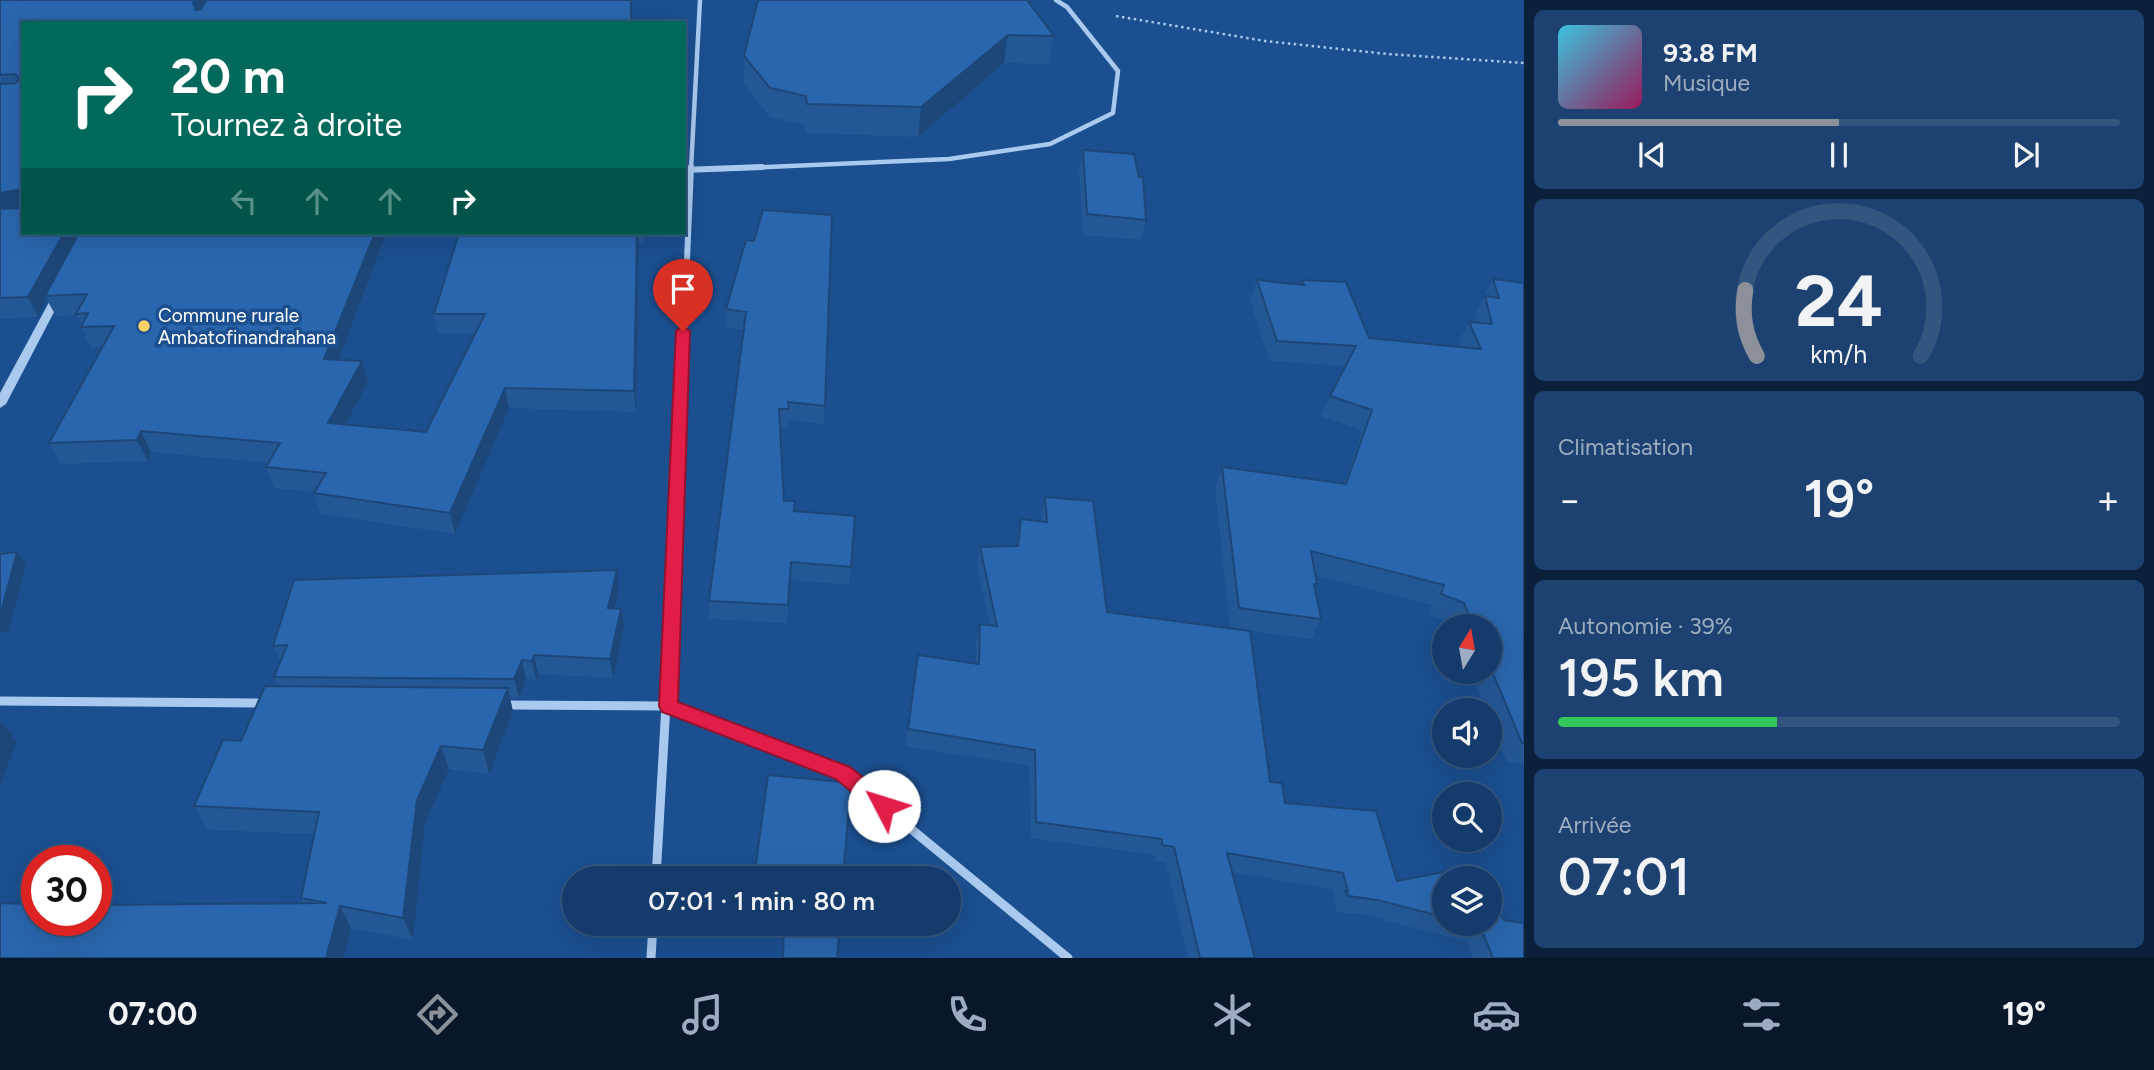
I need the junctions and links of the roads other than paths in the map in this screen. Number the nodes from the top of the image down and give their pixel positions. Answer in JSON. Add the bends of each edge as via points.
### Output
{"nodes":[{"id":1,"x":700,"y":0,"type":"edge"},
{"id":2,"x":1056,"y":0,"type":"edge"},
{"id":3,"x":687,"y":170,"type":"edge"},
{"id":4,"x":686,"y":200,"type":"edge"},
{"id":5,"x":685,"y":235,"type":"edge"},
{"id":6,"x":66,"y":282,"type":"edge"},
{"id":7,"x":0,"y":404,"type":"edge"},
{"id":8,"x":0,"y":701,"type":"edge"},
{"id":9,"x":279,"y":703,"type":"edge"},
{"id":10,"x":488,"y":705,"type":"edge"},
{"id":11,"x":669,"y":706,"type":"junction"},
{"id":12,"x":657,"y":866,"type":"edge"},
{"id":13,"x":652,"y":936,"type":"edge"},
{"id":14,"x":651,"y":958,"type":"edge"},
{"id":15,"x":1068,"y":958,"type":"edge"}],
"edges":[{"from":1,"to":3,"type":"street"},
{"from":2,"to":3,"type":"street","via":[[1067,7],[1118,71],[1113,113],[1050,144],[949,159]]},
{"from":3,"to":4,"type":"street"},
{"from":5,"to":11,"type":"street"},
{"from":6,"to":7,"type":"street"},
{"from":8,"to":9,"type":"street"},
{"from":10,"to":11,"type":"street"},
{"from":11,"to":12,"type":"street"},
{"from":11,"to":15,"type":"street","via":[[843,773]]},
{"from":13,"to":14,"type":"street"}]}
